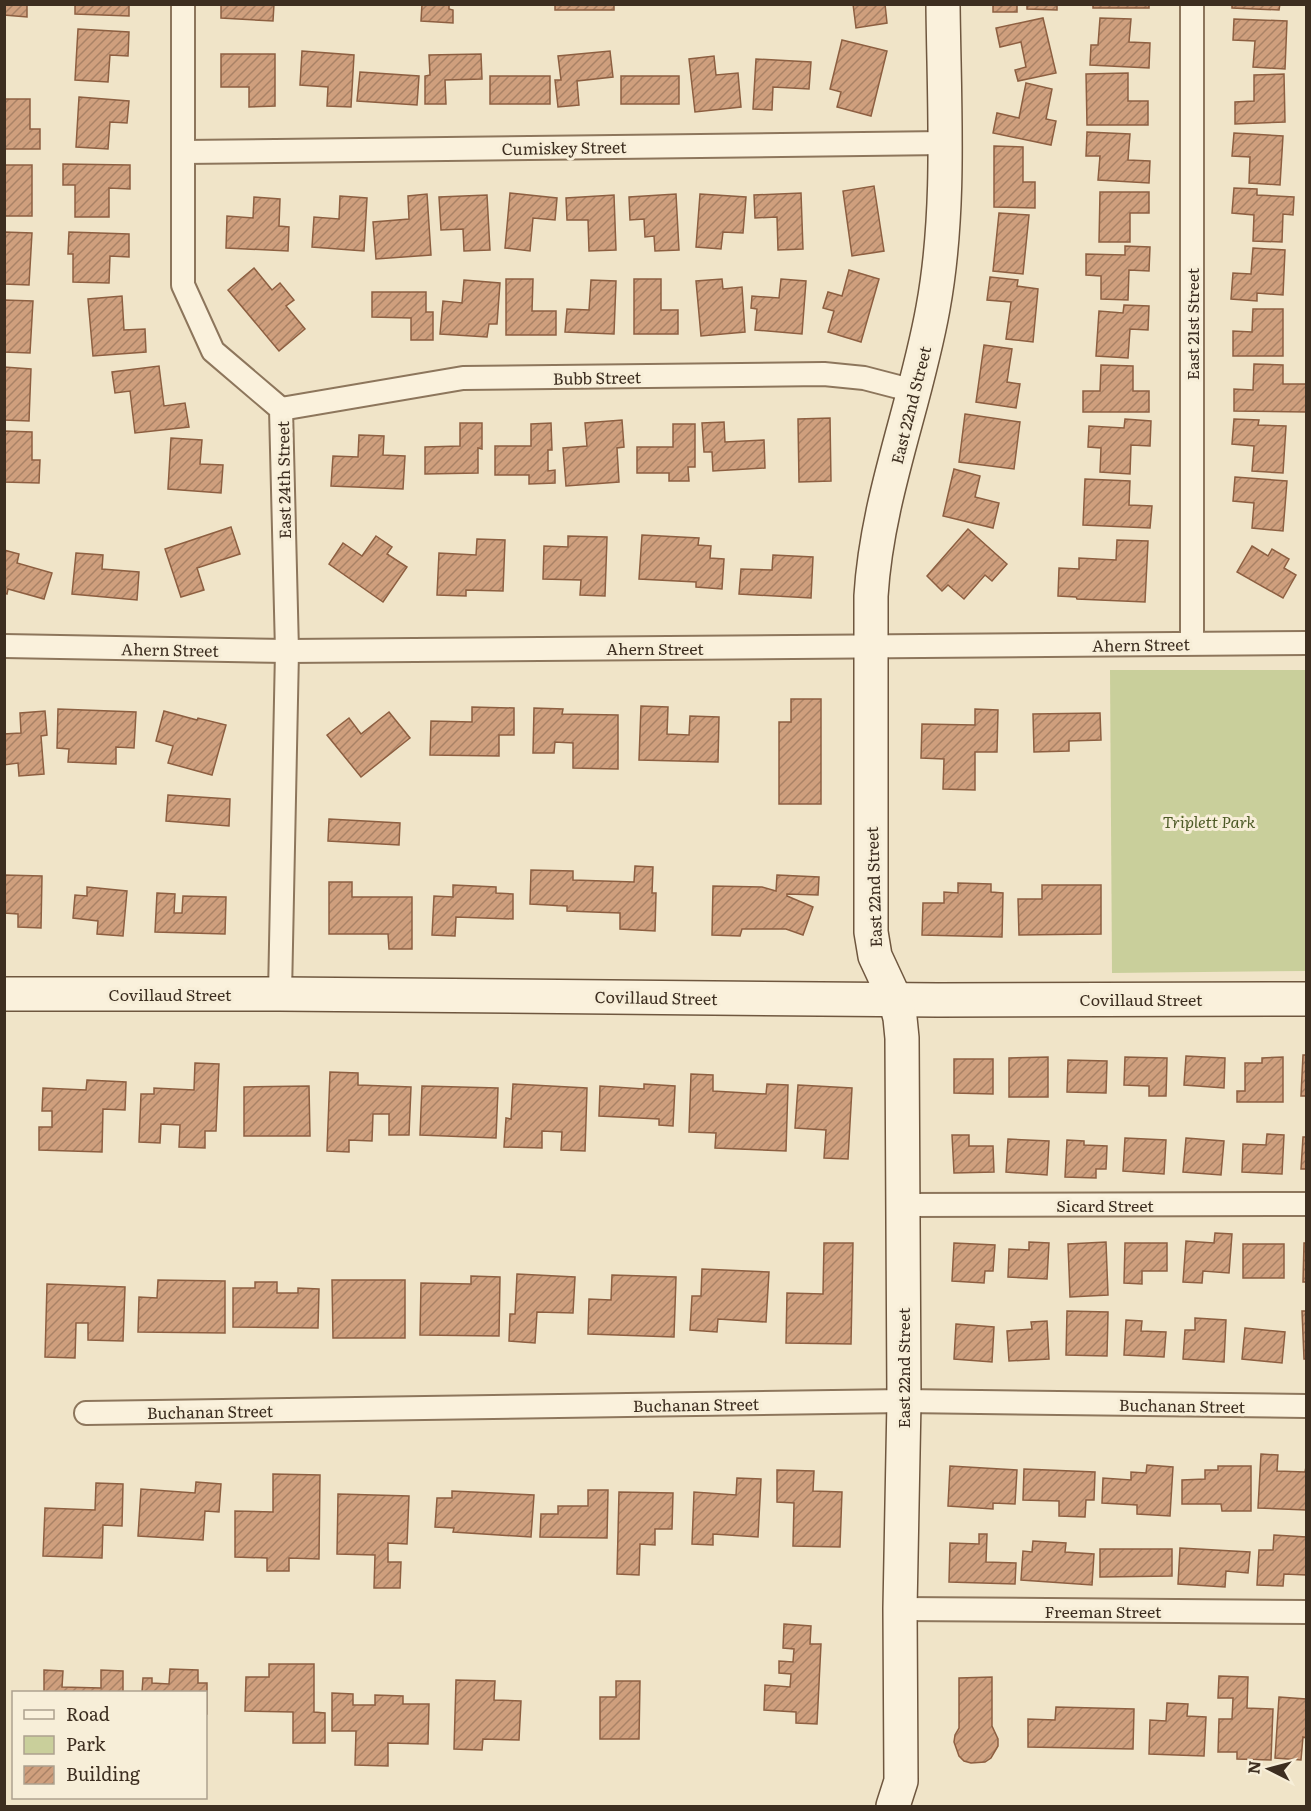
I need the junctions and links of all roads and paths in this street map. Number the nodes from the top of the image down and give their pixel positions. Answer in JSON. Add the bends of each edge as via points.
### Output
{"nodes":[{"id":1,"x":183,"y":4,"type":"edge"},
{"id":2,"x":943,"y":4,"type":"edge"},
{"id":3,"x":1191,"y":4,"type":"edge"},
{"id":4,"x":944,"y":143,"type":"junction"},
{"id":5,"x":183,"y":152,"type":"junction"},
{"id":6,"x":914,"y":390,"type":"junction"},
{"id":7,"x":281,"y":409,"type":"junction"},
{"id":8,"x":1192,"y":643,"type":"junction"},
{"id":9,"x":1306,"y":643,"type":"edge"},
{"id":10,"x":4,"y":646,"type":"edge"},
{"id":11,"x":871,"y":647,"type":"junction"},
{"id":12,"x":287,"y":651,"type":"junction"},
{"id":13,"x":4,"y":994,"type":"edge"},
{"id":14,"x":280,"y":994,"type":"junction"},
{"id":15,"x":895,"y":999,"type":"junction"},
{"id":16,"x":1306,"y":999,"type":"edge"},
{"id":17,"x":1306,"y":1204,"type":"edge"},
{"id":18,"x":903,"y":1205,"type":"junction"},
{"id":19,"x":904,"y":1401,"type":"junction"},
{"id":20,"x":1306,"y":1406,"type":"edge"},
{"id":21,"x":86,"y":1413,"type":"dead end"},
{"id":22,"x":900,"y":1609,"type":"junction"},
{"id":23,"x":1306,"y":1612,"type":"edge"},
{"id":24,"x":893,"y":1806,"type":"edge"}],
"edges":[{"from":1,"to":5,"type":"street","name":"East 24th Street"},
{"from":2,"to":4,"type":"street","name":"East 22nd Street"},
{"from":3,"to":8,"type":"street","name":"East 21st Street"},
{"from":4,"to":5,"type":"street","name":"Cumiskey Street"},
{"from":4,"to":6,"type":"street","name":"East 22nd Street","via":[[942,247],[934,306]]},
{"from":5,"to":7,"type":"street","name":"East 24th Street","via":[[183,285],[213,351]]},
{"from":6,"to":7,"type":"street","name":"Bubb Street","via":[[864,378],[824,374],[463,378]]},
{"from":6,"to":11,"type":"street","name":"East 22nd Street","via":[[876,551]]},
{"from":7,"to":12,"type":"street","name":"East 24th Street"},
{"from":8,"to":9,"type":"street","name":"Ahern Street"},
{"from":8,"to":11,"type":"street","name":"Ahern Street"},
{"from":10,"to":12,"type":"street","name":"Ahern Street"},
{"from":11,"to":12,"type":"street","name":"Ahern Street"},
{"from":11,"to":15,"type":"street","name":"East 22nd Street","via":[[871,932],[875,956]]},
{"from":12,"to":14,"type":"street","name":"East 24th Street"},
{"from":13,"to":14,"type":"street","name":"Covillaud Street"},
{"from":14,"to":15,"type":"street","name":"Covillaud Street"},
{"from":15,"to":16,"type":"street","name":"Covillaud Street"},
{"from":15,"to":18,"type":"street","name":"East 22nd Street","via":[[902,1038]]},
{"from":17,"to":18,"type":"street","name":"Sicard Street"},
{"from":18,"to":19,"type":"street","name":"East 22nd Street"},
{"from":19,"to":20,"type":"street","name":"Buchanan Street"},
{"from":19,"to":21,"type":"street","name":"Buchanan Street"},
{"from":19,"to":22,"type":"street","name":"East 22nd Street"},
{"from":22,"to":23,"type":"street","name":"Freeman Street"},
{"from":22,"to":24,"type":"street","name":"East 22nd Street","via":[[901,1781]]}]}
